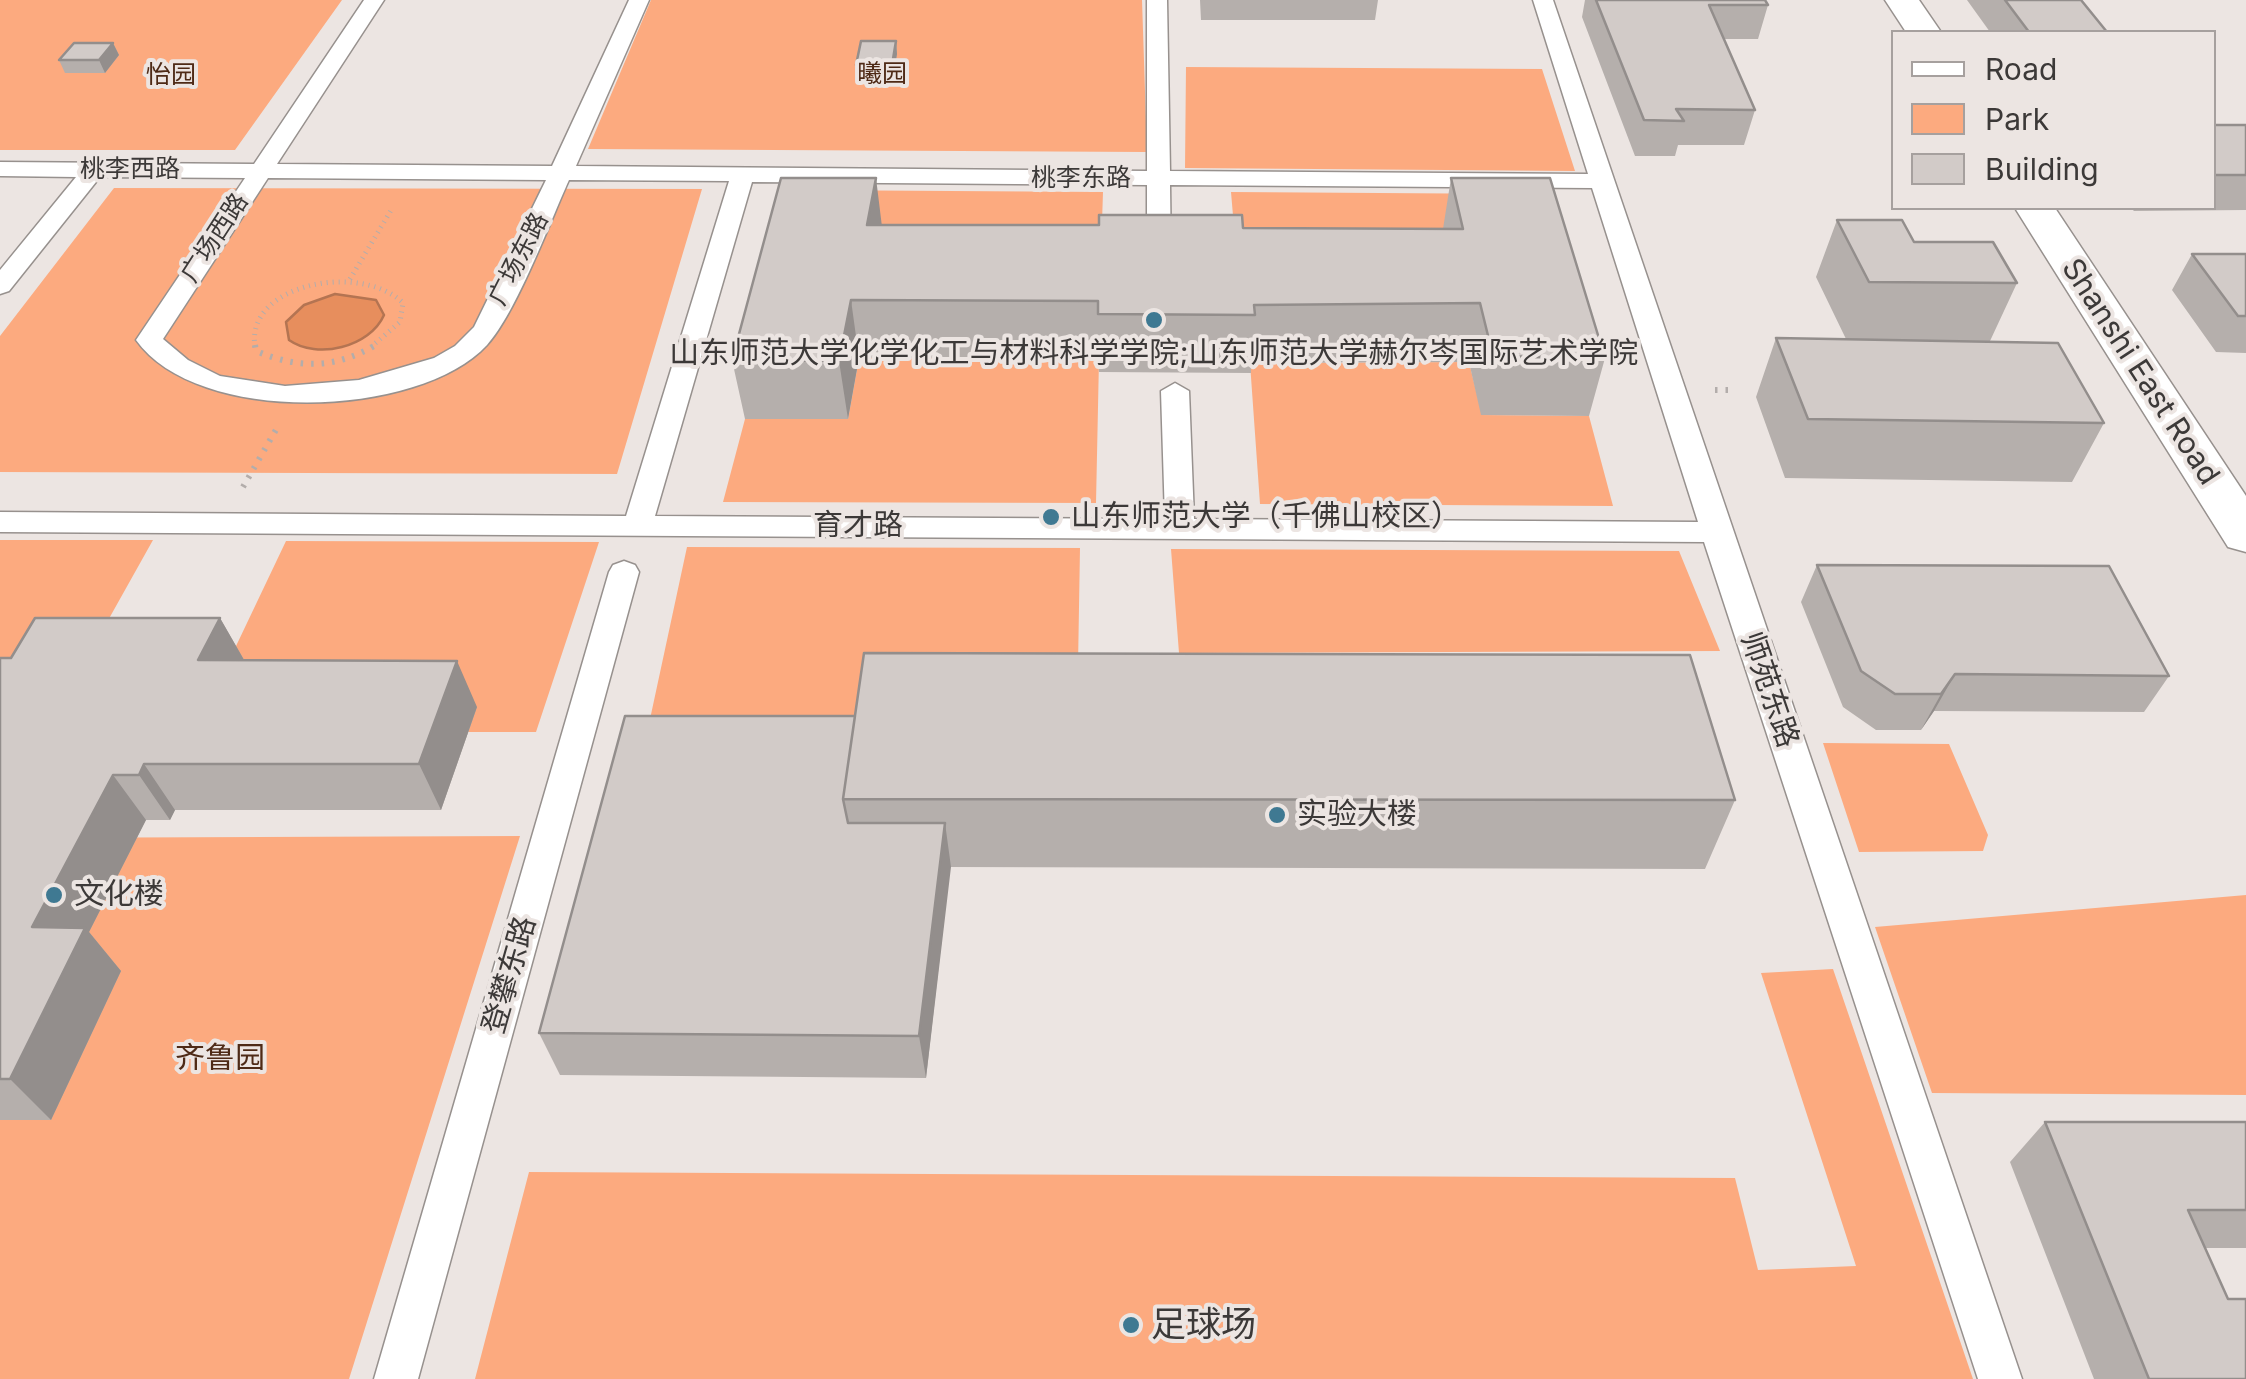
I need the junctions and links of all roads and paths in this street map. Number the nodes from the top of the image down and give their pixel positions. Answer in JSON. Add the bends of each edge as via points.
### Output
{"nodes":[{"id":1,"x":374,"y":0,"type":"edge"},
{"id":2,"x":640,"y":0,"type":"edge"},
{"id":3,"x":1157,"y":0,"type":"edge"},
{"id":4,"x":1544,"y":0,"type":"edge"},
{"id":5,"x":1902,"y":0,"type":"edge"},
{"id":6,"x":1923,"y":30,"type":"edge"},
{"id":7,"x":0,"y":169,"type":"edge"},
{"id":8,"x":94,"y":169,"type":"junction"},
{"id":9,"x":260,"y":169,"type":"junction"},
{"id":10,"x":414,"y":171,"type":"junction"},
{"id":11,"x":563,"y":172,"type":"junction"},
{"id":12,"x":742,"y":176,"type":"junction"},
{"id":13,"x":1156,"y":178,"type":"junction"},
{"id":14,"x":1600,"y":180,"type":"junction"},
{"id":15,"x":2037,"y":210,"type":"edge"},
{"id":16,"x":1159,"y":261,"type":"edge"},
{"id":17,"x":350,"y":279,"type":"junction"},
{"id":18,"x":0,"y":286,"type":"edge"},
{"id":19,"x":312,"y":366,"type":"junction"},
{"id":20,"x":1174,"y":391,"type":"dead end"},
{"id":21,"x":295,"y":396,"type":"junction"},
{"id":22,"x":0,"y":522,"type":"edge"},
{"id":23,"x":223,"y":522,"type":"junction"},
{"id":24,"x":638,"y":524,"type":"junction"},
{"id":25,"x":1180,"y":528,"type":"junction"},
{"id":26,"x":1716,"y":532,"type":"junction"},
{"id":27,"x":2246,"y":535,"type":"edge"},
{"id":28,"x":624,"y":572,"type":"dead end"},
{"id":29,"x":396,"y":1379,"type":"edge"},
{"id":30,"x":2000,"y":1379,"type":"edge"}],
"edges":[{"from":1,"to":9,"type":"lane","name":"广场西路"},
{"from":2,"to":11,"type":"lane","name":"广场东路"},
{"from":3,"to":13,"type":"lane"},
{"from":4,"to":14,"type":"lane","name":"师苑东路"},
{"from":5,"to":6,"type":"main road"},
{"from":7,"to":8,"type":"lane","name":"桃李西路"},
{"from":8,"to":9,"type":"lane","name":"桃李西路"},
{"from":8,"to":18,"type":"lane"},
{"from":9,"to":10,"type":"lane","name":"桃李西路"},
{"from":9,"to":21,"type":"lane","name":"广场西路","via":[[149,340],[169,363],[200,381],[240,393]]},
{"from":10,"to":11,"type":"lane","name":"桃李东路"},
{"from":10,"to":17,"type":"path"},
{"from":11,"to":12,"type":"lane","name":"桃李东路"},
{"from":11,"to":21,"type":"lane","name":"广场东路","via":[[478,340],[402,378]]},
{"from":12,"to":13,"type":"lane","name":"桃李东路"},
{"from":12,"to":24,"type":"lane"},
{"from":13,"to":14,"type":"lane","name":"桃李东路"},
{"from":13,"to":16,"type":"lane"},
{"from":14,"to":26,"type":"lane","name":"师苑东路"},
{"from":15,"to":27,"type":"main road","name":"Shanshi East Road"},
{"from":17,"to":19,"type":"path","via":[[392,287],[408,311],[401,326],[366,354]]},
{"from":17,"to":19,"type":"path","via":[[281,298],[254,324],[256,350],[289,366]]},
{"from":19,"to":21,"type":"path"},
{"from":20,"to":25,"type":"lane"},
{"from":21,"to":23,"type":"path"},
{"from":22,"to":23,"type":"lane","name":"育才路"},
{"from":23,"to":24,"type":"lane","name":"育才路"},
{"from":24,"to":25,"type":"lane","name":"育才路"},
{"from":25,"to":26,"type":"lane","name":"育才路"},
{"from":26,"to":30,"type":"lane","name":"师苑东路"},
{"from":28,"to":29,"type":"lane","name":"登攀东路"}]}
